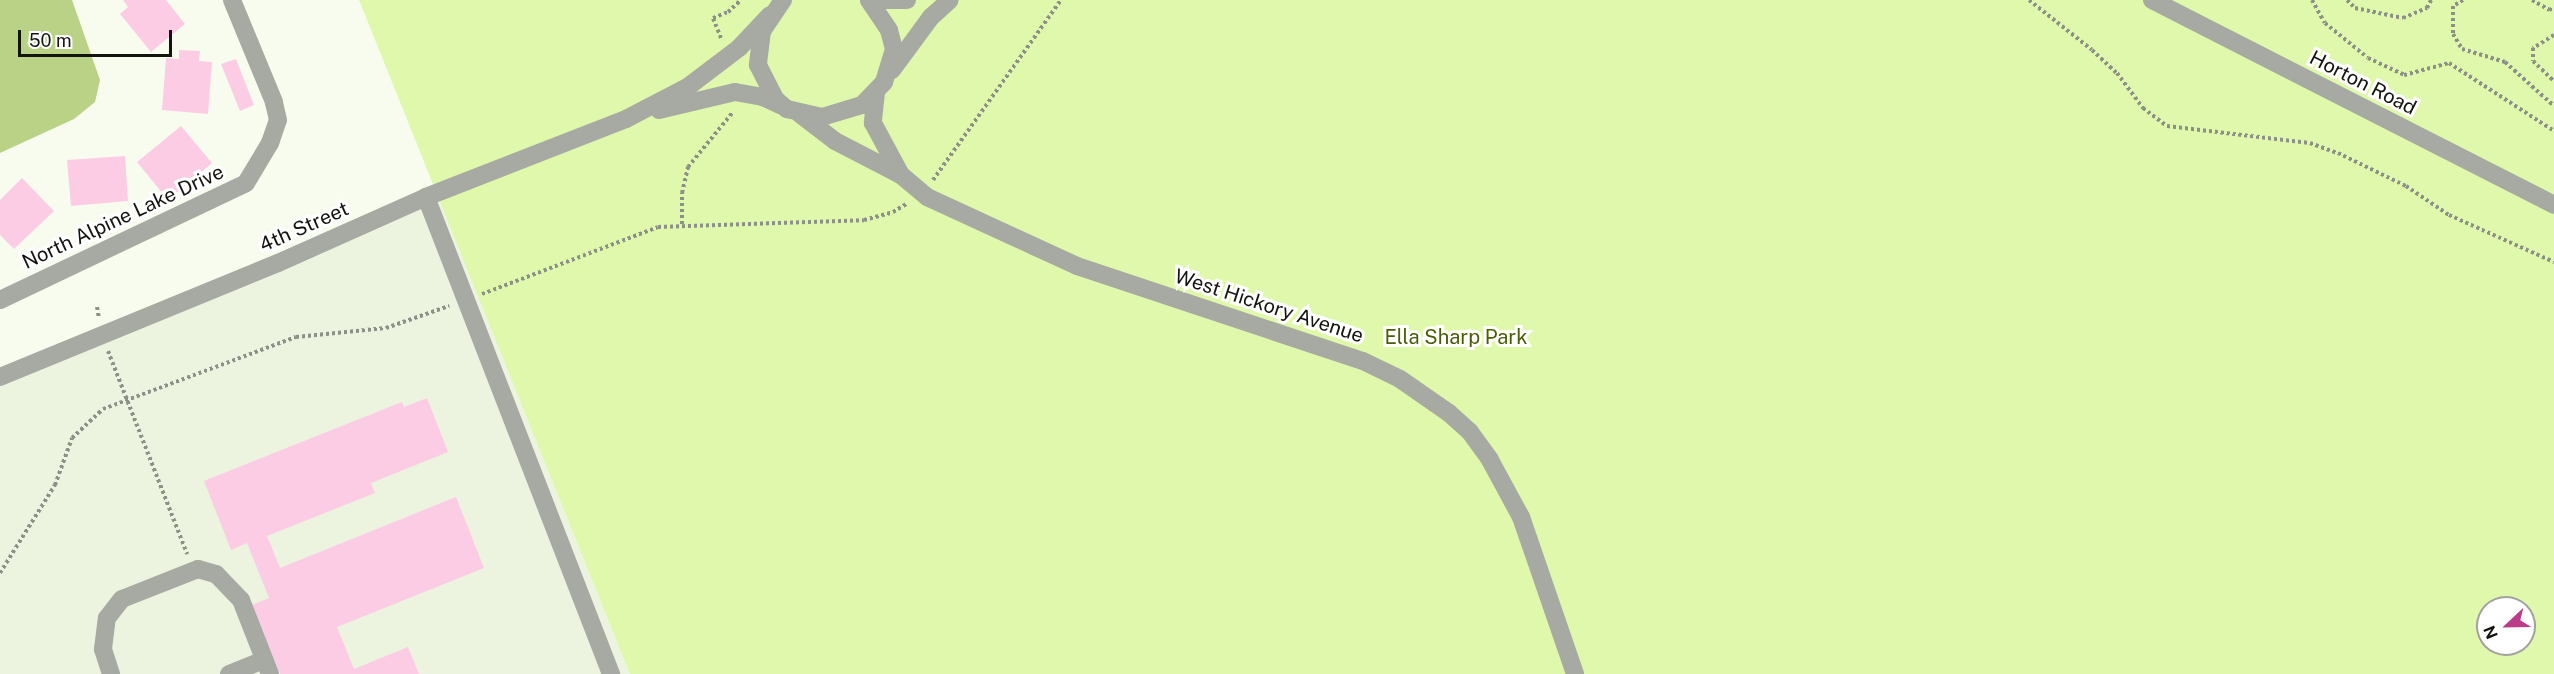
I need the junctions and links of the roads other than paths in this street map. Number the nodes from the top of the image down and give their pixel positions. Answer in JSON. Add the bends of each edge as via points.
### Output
{"nodes":[{"id":1,"x":232,"y":0,"type":"edge"},
{"id":2,"x":868,"y":0,"type":"edge"},
{"id":3,"x":884,"y":0,"type":"edge"},
{"id":4,"x":907,"y":0,"type":"edge"},
{"id":5,"x":950,"y":0,"type":"edge"},
{"id":6,"x":2152,"y":0,"type":"edge"},
{"id":7,"x":779,"y":4,"type":"edge"},
{"id":8,"x":880,"y":87,"type":"junction"},
{"id":9,"x":794,"y":111,"type":"junction"},
{"id":10,"x":626,"y":119,"type":"junction"},
{"id":11,"x":901,"y":175,"type":"junction"},
{"id":12,"x":426,"y":197,"type":"junction"},
{"id":13,"x":2554,"y":205,"type":"edge"},
{"id":14,"x":0,"y":300,"type":"edge"},
{"id":15,"x":0,"y":376,"type":"edge"},
{"id":16,"x":267,"y":667,"type":"edge"},
{"id":17,"x":111,"y":674,"type":"edge"},
{"id":18,"x":229,"y":674,"type":"edge"},
{"id":19,"x":611,"y":674,"type":"edge"},
{"id":20,"x":1575,"y":674,"type":"edge"}],
"edges":[{"from":1,"to":14,"type":"street","name":"North Alpine Lake Drive","via":[[278,120],[270,143],[246,183]]},
{"from":2,"to":8,"type":"street","name":"West Hickory Avenue","via":[[889,30],[894,49]]},
{"from":3,"to":4,"type":"street"},
{"from":5,"to":8,"type":"street","via":[[931,17]]},
{"from":6,"to":13,"type":"street","name":"Horton Road"},
{"from":7,"to":9,"type":"street","via":[[758,43],[758,65],[770,92]]},
{"from":7,"to":10,"type":"street","name":"4th Street","via":[[727,57],[673,96]]},
{"from":8,"to":9,"type":"street","via":[[844,114],[822,117]]},
{"from":8,"to":11,"type":"street","name":"West Hickory Avenue","via":[[873,123]]},
{"from":9,"to":10,"type":"street","name":"4th Street","via":[[763,97],[735,92]]},
{"from":9,"to":11,"type":"street","name":"West Hickory Avenue","via":[[835,141]]},
{"from":10,"to":12,"type":"street","name":"4th Street"},
{"from":11,"to":20,"type":"street","name":"West Hickory Avenue","via":[[927,197],[1077,266],[1363,361],[1400,379],[1449,413],[1470,432],[1490,460],[1521,517]]},
{"from":12,"to":15,"type":"street","name":"4th Street","via":[[278,263]]},
{"from":12,"to":19,"type":"street"},
{"from":16,"to":17,"type":"street","via":[[242,600],[216,574],[194,571],[122,599],[106,618],[103,649]]},
{"from":16,"to":18,"type":"street"}]}
